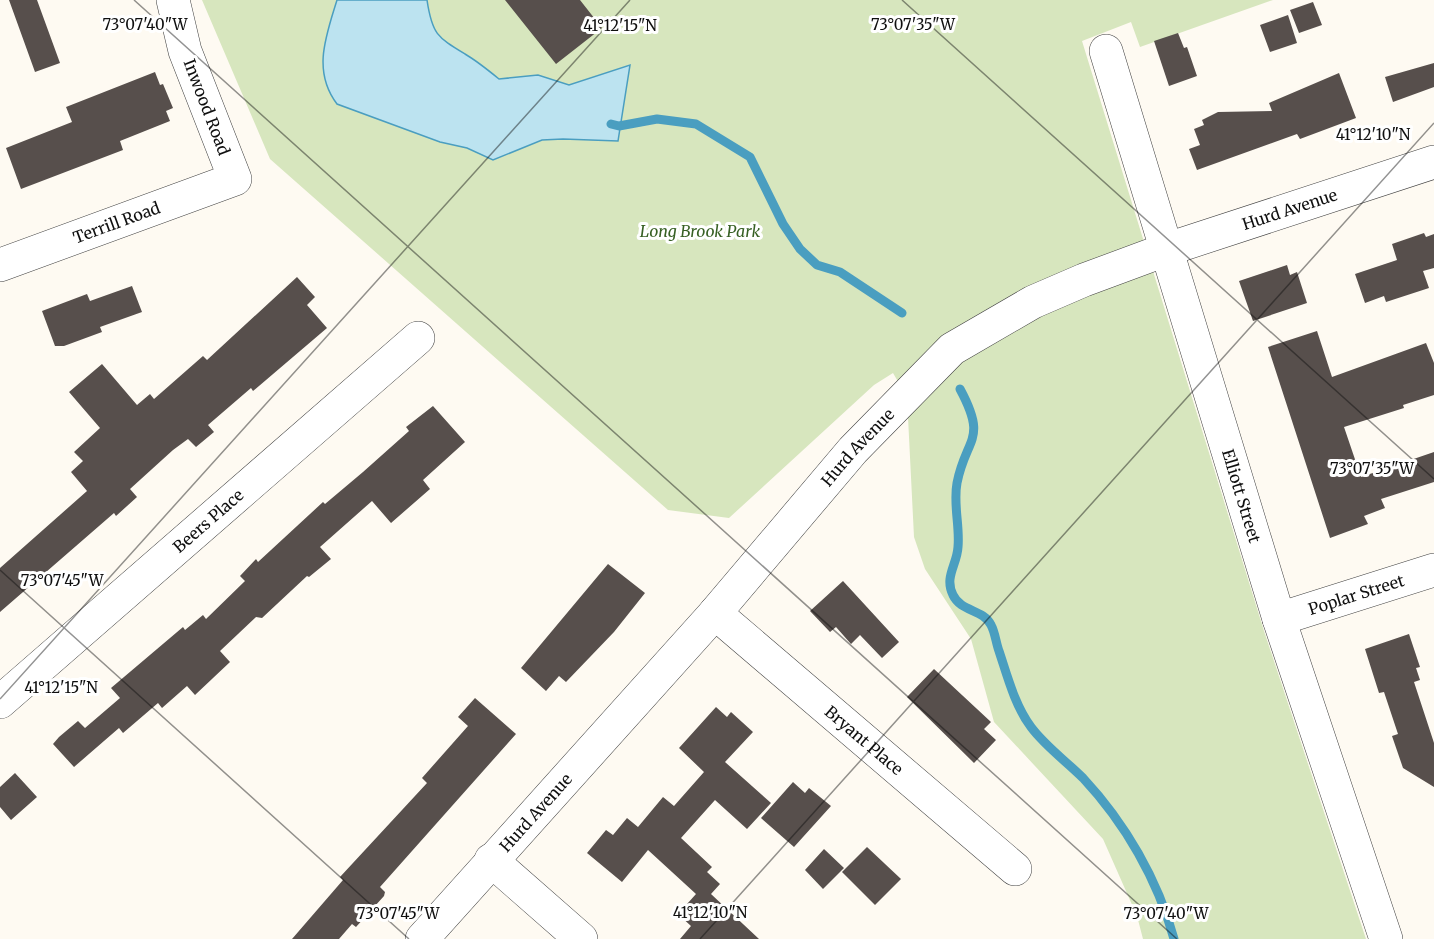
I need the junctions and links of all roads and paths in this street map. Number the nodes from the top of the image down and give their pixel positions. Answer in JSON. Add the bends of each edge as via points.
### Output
{"nodes":[{"id":1,"x":173,"y":0,"type":"edge"},
{"id":2,"x":1106,"y":51,"type":"dead end"},
{"id":3,"x":1434,"y":162,"type":"edge"},
{"id":4,"x":235,"y":178,"type":"joint"},
{"id":5,"x":1165,"y":250,"type":"junction"},
{"id":6,"x":0,"y":265,"type":"edge"},
{"id":7,"x":418,"y":338,"type":"dead end"},
{"id":8,"x":1434,"y":570,"type":"edge"},
{"id":9,"x":715,"y":613,"type":"junction"},
{"id":10,"x":1279,"y":619,"type":"junction"},
{"id":11,"x":0,"y":702,"type":"edge"},
{"id":12,"x":491,"y":860,"type":"junction"},
{"id":13,"x":1015,"y":868,"type":"dead end"},
{"id":14,"x":422,"y":939,"type":"edge"},
{"id":15,"x":581,"y":939,"type":"edge"},
{"id":16,"x":1386,"y":939,"type":"edge"}],
"edges":[{"from":1,"to":4,"type":"street","name":"Inwood Road","via":[[185,51]]},
{"from":2,"to":5,"type":"street","name":"Elliott Street"},
{"from":3,"to":5,"type":"street","name":"Hurd Avenue"},
{"from":4,"to":6,"type":"street","name":"Terrill Road"},
{"from":5,"to":9,"type":"street","name":"Hurd Avenue","via":[[1033,302],[951,349],[853,450]]},
{"from":5,"to":10,"type":"street","name":"Elliott Street"},
{"from":7,"to":11,"type":"street","name":"Beers Place"},
{"from":8,"to":10,"type":"street","name":"Poplar Street"},
{"from":9,"to":12,"type":"street","name":"Hurd Avenue"},
{"from":9,"to":13,"type":"street","name":"Bryant Place"},
{"from":10,"to":16,"type":"street","name":"Elliott Street"},
{"from":12,"to":14,"type":"street","name":"Hurd Avenue"},
{"from":12,"to":15,"type":"street"}]}
